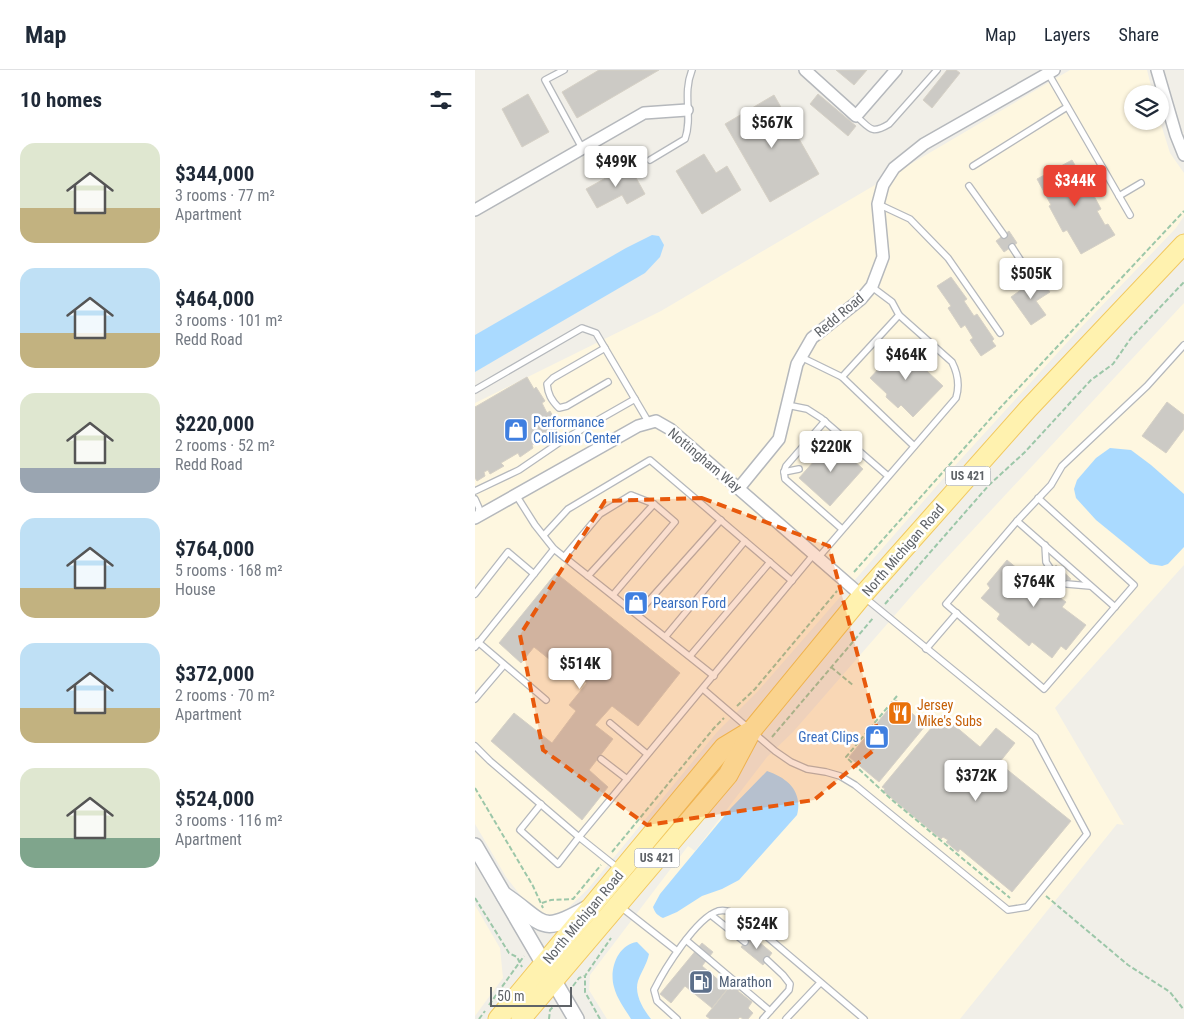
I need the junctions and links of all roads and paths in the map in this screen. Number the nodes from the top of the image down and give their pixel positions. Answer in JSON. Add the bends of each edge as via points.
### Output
{"nodes":[{"id":1,"x":564,"y":70,"type":"edge"},
{"id":2,"x":692,"y":70,"type":"edge"},
{"id":3,"x":805,"y":70,"type":"edge"},
{"id":4,"x":896,"y":70,"type":"edge"},
{"id":5,"x":937,"y":70,"type":"edge"},
{"id":6,"x":1157,"y":70,"type":"edge"},
{"id":7,"x":1051,"y":72,"type":"edge"},
{"id":8,"x":1067,"y":107,"type":"junction"},
{"id":9,"x":687,"y":110,"type":"junction"},
{"id":10,"x":856,"y":116,"type":"junction"},
{"id":11,"x":582,"y":148,"type":"junction"},
{"id":12,"x":1184,"y":155,"type":"edge"},
{"id":13,"x":650,"y":160,"type":"dead end"},
{"id":14,"x":973,"y":166,"type":"dead end"},
{"id":15,"x":1141,"y":184,"type":"dead end"},
{"id":16,"x":969,"y":186,"type":"dead end"},
{"id":17,"x":1119,"y":196,"type":"junction"},
{"id":18,"x":878,"y":204,"type":"junction"},
{"id":19,"x":475,"y":210,"type":"edge"},
{"id":20,"x":1184,"y":210,"type":"edge"},
{"id":21,"x":1130,"y":215,"type":"dead end"},
{"id":22,"x":1004,"y":235,"type":"dead end"},
{"id":23,"x":1184,"y":244,"type":"edge"},
{"id":24,"x":1011,"y":247,"type":"dead end"},
{"id":25,"x":1021,"y":261,"type":"dead end"},
{"id":26,"x":1184,"y":282,"type":"edge"},
{"id":27,"x":872,"y":286,"type":"junction"},
{"id":28,"x":899,"y":315,"type":"junction"},
{"id":29,"x":1000,"y":334,"type":"dead end"},
{"id":30,"x":1184,"y":345,"type":"edge"},
{"id":31,"x":605,"y":348,"type":"junction"},
{"id":32,"x":801,"y":357,"type":"junction"},
{"id":33,"x":842,"y":377,"type":"junction"},
{"id":34,"x":609,"y":382,"type":"dead end"},
{"id":35,"x":475,"y":390,"type":"edge"},
{"id":36,"x":635,"y":399,"type":"junction"},
{"id":37,"x":787,"y":405,"type":"junction"},
{"id":38,"x":825,"y":421,"type":"junction"},
{"id":39,"x":649,"y":423,"type":"junction"},
{"id":40,"x":812,"y":437,"type":"junction"},
{"id":41,"x":914,"y":446,"type":"junction"},
{"id":42,"x":812,"y":452,"type":"dead end"},
{"id":43,"x":799,"y":469,"type":"dead end"},
{"id":44,"x":784,"y":472,"type":"junction"},
{"id":45,"x":888,"y":476,"type":"junction"},
{"id":46,"x":739,"y":488,"type":"junction"},
{"id":47,"x":475,"y":491,"type":"edge"},
{"id":48,"x":516,"y":495,"type":"junction"},
{"id":49,"x":1038,"y":498,"type":"junction"},
{"id":50,"x":475,"y":499,"type":"edge"},
{"id":51,"x":654,"y":504,"type":"junction"},
{"id":52,"x":476,"y":517,"type":"edge"},
{"id":53,"x":721,"y":520,"type":"junction"},
{"id":54,"x":1017,"y":521,"type":"junction"},
{"id":55,"x":842,"y":530,"type":"junction"},
{"id":56,"x":544,"y":535,"type":"junction"},
{"id":57,"x":745,"y":541,"type":"junction"},
{"id":58,"x":1045,"y":545,"type":"junction"},
{"id":59,"x":554,"y":549,"type":"junction"},
{"id":60,"x":816,"y":556,"type":"junction"},
{"id":61,"x":564,"y":557,"type":"junction"},
{"id":62,"x":770,"y":562,"type":"junction"},
{"id":63,"x":1052,"y":571,"type":"dead end"},
{"id":64,"x":854,"y":572,"type":"dead end"},
{"id":65,"x":534,"y":574,"type":"junction"},
{"id":66,"x":588,"y":576,"type":"junction"},
{"id":67,"x":792,"y":581,"type":"junction"},
{"id":68,"x":1067,"y":584,"type":"dead end"},
{"id":69,"x":1091,"y":586,"type":"junction"},
{"id":70,"x":837,"y":591,"type":"dead end"},
{"id":71,"x":475,"y":594,"type":"edge"},
{"id":72,"x":613,"y":595,"type":"junction"},
{"id":73,"x":862,"y":596,"type":"junction"},
{"id":74,"x":1115,"y":607,"type":"junction"},
{"id":75,"x":879,"y":610,"type":"junction"},
{"id":76,"x":957,"y":613,"type":"junction"},
{"id":77,"x":637,"y":614,"type":"junction"},
{"id":78,"x":666,"y":636,"type":"junction"},
{"id":79,"x":477,"y":645,"type":"edge"},
{"id":80,"x":926,"y":649,"type":"junction"},
{"id":81,"x":690,"y":656,"type":"junction"},
{"id":82,"x":504,"y":665,"type":"junction"},
{"id":83,"x":831,"y":667,"type":"junction"},
{"id":84,"x":714,"y":676,"type":"junction"},
{"id":85,"x":854,"y":686,"type":"dead end"},
{"id":86,"x":703,"y":689,"type":"junction"},
{"id":87,"x":897,"y":696,"type":"dead end"},
{"id":88,"x":475,"y":700,"type":"edge"},
{"id":89,"x":546,"y":700,"type":"dead end"},
{"id":90,"x":730,"y":713,"type":"junction"},
{"id":91,"x":611,"y":723,"type":"dead end"},
{"id":92,"x":752,"y":730,"type":"junction"},
{"id":93,"x":767,"y":743,"type":"junction"},
{"id":94,"x":475,"y":746,"type":"edge"},
{"id":95,"x":647,"y":754,"type":"junction"},
{"id":96,"x":601,"y":759,"type":"dead end"},
{"id":97,"x":627,"y":779,"type":"junction"},
{"id":98,"x":475,"y":788,"type":"edge"},
{"id":99,"x":541,"y":804,"type":"junction"},
{"id":100,"x":579,"y":837,"type":"junction"},
{"id":101,"x":475,"y":846,"type":"edge"},
{"id":102,"x":606,"y":859,"type":"junction"},
{"id":103,"x":480,"y":867,"type":"edge"},
{"id":104,"x":621,"y":872,"type":"junction"},
{"id":105,"x":1040,"y":891,"type":"junction"},
{"id":106,"x":505,"y":896,"type":"junction"},
{"id":107,"x":475,"y":898,"type":"edge"},
{"id":108,"x":1010,"y":898,"type":"dead end"},
{"id":109,"x":542,"y":903,"type":"junction"},
{"id":110,"x":617,"y":904,"type":"junction"},
{"id":111,"x":594,"y":905,"type":"junction"},
{"id":112,"x":544,"y":909,"type":"dead end"},
{"id":113,"x":711,"y":915,"type":"junction"},
{"id":114,"x":614,"y":934,"type":"dead end"},
{"id":115,"x":686,"y":940,"type":"junction"},
{"id":116,"x":745,"y":942,"type":"dead end"},
{"id":117,"x":677,"y":952,"type":"junction"},
{"id":118,"x":767,"y":960,"type":"dead end"},
{"id":119,"x":549,"y":972,"type":"junction"},
{"id":120,"x":819,"y":983,"type":"junction"},
{"id":121,"x":1184,"y":1010,"type":"edge"},
{"id":122,"x":770,"y":1011,"type":"junction"},
{"id":123,"x":479,"y":1019,"type":"edge"},
{"id":124,"x":498,"y":1019,"type":"edge"},
{"id":125,"x":521,"y":1019,"type":"edge"},
{"id":126,"x":577,"y":1019,"type":"edge"},
{"id":127,"x":600,"y":1019,"type":"edge"},
{"id":128,"x":677,"y":1019,"type":"edge"},
{"id":129,"x":763,"y":1019,"type":"edge"},
{"id":130,"x":786,"y":1019,"type":"edge"},
{"id":131,"x":864,"y":1019,"type":"edge"}],
"edges":[{"from":1,"to":11,"type":"lane","via":[[545,80]]},
{"from":2,"to":9,"type":"lane","via":[[687,82]]},
{"from":3,"to":10,"type":"street"},
{"from":4,"to":10,"type":"street"},
{"from":5,"to":10,"type":"lane","via":[[889,124],[879,130],[871,129]]},
{"from":6,"to":12,"type":"street","via":[[1175,135]]},
{"from":7,"to":8,"type":"lane"},
{"from":7,"to":18,"type":"street","name":"Redd Road","via":[[924,144],[890,173]]},
{"from":8,"to":14,"type":"lane"},
{"from":8,"to":17,"type":"lane"},
{"from":9,"to":11,"type":"street","via":[[644,112]]},
{"from":9,"to":13,"type":"lane","via":[[689,128],[685,139]]},
{"from":11,"to":19,"type":"street"},
{"from":15,"to":17,"type":"lane"},
{"from":16,"to":22,"type":"lane"},
{"from":17,"to":21,"type":"lane"},
{"from":18,"to":27,"type":"street","name":"Redd Road","via":[[883,257]]},
{"from":18,"to":29,"type":"lane","via":[[910,219],[943,253]]},
{"from":20,"to":64,"type":"path","via":[[999,409]]},
{"from":23,"to":73,"type":"main road","name":"North Michigan Road","number":"US 421","via":[[1029,408]]},
{"from":24,"to":25,"type":"lane"},
{"from":26,"to":75,"type":"path","via":[[1131,338],[1113,364],[1091,380],[1025,452],[985,489]]},
{"from":27,"to":28,"type":"lane","via":[[892,302]]},
{"from":27,"to":32,"type":"street","name":"Redd Road","via":[[861,299],[812,338]]},
{"from":28,"to":33,"type":"lane"},
{"from":28,"to":41,"type":"lane","via":[[952,362],[958,381],[956,398]]},
{"from":30,"to":49,"type":"lane","via":[[1147,386],[1063,466],[1051,486]]},
{"from":31,"to":34,"type":"lane","via":[[553,378],[547,384],[548,392],[559,408]]},
{"from":31,"to":35,"type":"lane","via":[[597,332],[581,328]]},
{"from":31,"to":36,"type":"lane"},
{"from":32,"to":33,"type":"lane"},
{"from":32,"to":37,"type":"street","name":"Redd Road"},
{"from":33,"to":41,"type":"lane"},
{"from":36,"to":39,"type":"lane"},
{"from":36,"to":47,"type":"lane","via":[[563,440],[519,470]]},
{"from":37,"to":38,"type":"lane","via":[[807,409]]},
{"from":37,"to":46,"type":"street","name":"Redd Road","via":[[779,439]]},
{"from":38,"to":40,"type":"lane"},
{"from":38,"to":45,"type":"lane"},
{"from":39,"to":46,"type":"street","name":"Nottingham Way","via":[[656,421],[670,429]]},
{"from":39,"to":48,"type":"street","via":[[638,426]]},
{"from":40,"to":42,"type":"lane"},
{"from":40,"to":44,"type":"lane"},
{"from":41,"to":45,"type":"lane"},
{"from":43,"to":44,"type":"lane"},
{"from":44,"to":55,"type":"lane","via":[[785,479]]},
{"from":45,"to":55,"type":"lane"},
{"from":46,"to":60,"type":"street","name":"Nottingham Way"},
{"from":48,"to":52,"type":"street"},
{"from":48,"to":56,"type":"lane"},
{"from":49,"to":54,"type":"lane"},
{"from":49,"to":74,"type":"lane","via":[[1134,585]]},
{"from":50,"to":52,"type":"lane","via":[[479,508]]},
{"from":51,"to":61,"type":"lane","via":[[631,495],[600,514]]},
{"from":51,"to":66,"type":"lane"},
{"from":51,"to":72,"type":"lane","via":[[675,522]]},
{"from":53,"to":56,"type":"lane","via":[[650,460],[569,509]]},
{"from":53,"to":57,"type":"lane"},
{"from":53,"to":77,"type":"lane"},
{"from":54,"to":58,"type":"lane"},
{"from":54,"to":76,"type":"lane","via":[[946,604]]},
{"from":55,"to":60,"type":"lane"},
{"from":56,"to":59,"type":"lane"},
{"from":57,"to":62,"type":"lane"},
{"from":57,"to":78,"type":"lane"},
{"from":58,"to":63,"type":"lane","via":[[1046,562]]},
{"from":58,"to":69,"type":"lane"},
{"from":59,"to":61,"type":"lane"},
{"from":59,"to":65,"type":"lane"},
{"from":60,"to":67,"type":"lane"},
{"from":60,"to":73,"type":"street","name":"Nottingham Way"},
{"from":61,"to":66,"type":"lane"},
{"from":62,"to":67,"type":"lane"},
{"from":62,"to":81,"type":"lane"},
{"from":65,"to":71,"type":"lane","via":[[508,552]]},
{"from":65,"to":79,"type":"lane"},
{"from":66,"to":72,"type":"lane"},
{"from":67,"to":84,"type":"lane"},
{"from":68,"to":69,"type":"lane"},
{"from":69,"to":74,"type":"lane"},
{"from":70,"to":90,"type":"path","via":[[755,689]]},
{"from":72,"to":77,"type":"lane"},
{"from":73,"to":75,"type":"lane"},
{"from":73,"to":92,"type":"main road","name":"North Michigan Road","number":"US 421"},
{"from":74,"to":76,"type":"lane","via":[[1044,689]]},
{"from":75,"to":80,"type":"lane"},
{"from":75,"to":83,"type":"path"},
{"from":76,"to":80,"type":"lane"},
{"from":77,"to":78,"type":"lane"},
{"from":78,"to":81,"type":"lane"},
{"from":79,"to":82,"type":"lane"},
{"from":80,"to":105,"type":"lane","via":[[1035,738],[1087,834]]},
{"from":81,"to":84,"type":"lane"},
{"from":82,"to":88,"type":"lane"},
{"from":82,"to":89,"type":"lane"},
{"from":83,"to":85,"type":"path"},
{"from":83,"to":93,"type":"path"},
{"from":84,"to":86,"type":"lane"},
{"from":86,"to":90,"type":"lane"},
{"from":86,"to":95,"type":"lane"},
{"from":87,"to":108,"type":"path","via":[[845,757],[891,800]]},
{"from":90,"to":92,"type":"lane"},
{"from":90,"to":102,"type":"path"},
{"from":91,"to":95,"type":"lane"},
{"from":92,"to":93,"type":"lane"},
{"from":92,"to":104,"type":"main road","name":"North Michigan Road","number":"US 421","via":[[724,747]]},
{"from":92,"to":110,"type":"main road","name":"North Michigan Road","number":"US 421","via":[[728,775]]},
{"from":93,"to":105,"type":"lane","via":[[791,762],[840,776],[855,785],[1008,910],[1027,907]]},
{"from":94,"to":99,"type":"lane"},
{"from":95,"to":97,"type":"lane"},
{"from":96,"to":97,"type":"lane"},
{"from":97,"to":100,"type":"lane"},
{"from":98,"to":109,"type":"path"},
{"from":99,"to":100,"type":"lane"},
{"from":99,"to":100,"type":"lane","via":[[520,830],[558,864]]},
{"from":100,"to":102,"type":"lane"},
{"from":101,"to":103,"type":"street"},
{"from":102,"to":104,"type":"lane"},
{"from":102,"to":109,"type":"path","via":[[573,899]]},
{"from":103,"to":106,"type":"street"},
{"from":104,"to":111,"type":"main road","name":"North Michigan Road","number":"US 421"},
{"from":105,"to":121,"type":"path","via":[[1128,965],[1170,992]]},
{"from":106,"to":111,"type":"main road","via":[[538,922],[546,924],[561,923]]},
{"from":106,"to":119,"type":"street"},
{"from":107,"to":123,"type":"path","via":[[509,953],[520,963]]},
{"from":109,"to":112,"type":"path"},
{"from":110,"to":117,"type":"lane"},
{"from":110,"to":119,"type":"main road","name":"North Michigan Road","number":"US 421"},
{"from":111,"to":119,"type":"main road","name":"North Michigan Road","number":"US 421"},
{"from":113,"to":115,"type":"lane"},
{"from":113,"to":116,"type":"lane"},
{"from":113,"to":120,"type":"lane","via":[[719,911],[737,914]]},
{"from":114,"to":127,"type":"path","via":[[585,976],[585,992]]},
{"from":115,"to":117,"type":"lane"},
{"from":115,"to":122,"type":"lane"},
{"from":117,"to":128,"type":"lane","via":[[654,990],[657,1001]]},
{"from":118,"to":122,"type":"lane","via":[[790,984],[789,990]]},
{"from":119,"to":124,"type":"main road","name":"North Michigan Road","number":"US 421"},
{"from":119,"to":125,"type":"main road","name":"North Michigan Road","number":"US 421"},
{"from":119,"to":126,"type":"street"},
{"from":120,"to":130,"type":"lane"},
{"from":120,"to":131,"type":"lane"},
{"from":122,"to":129,"type":"lane"}]}
